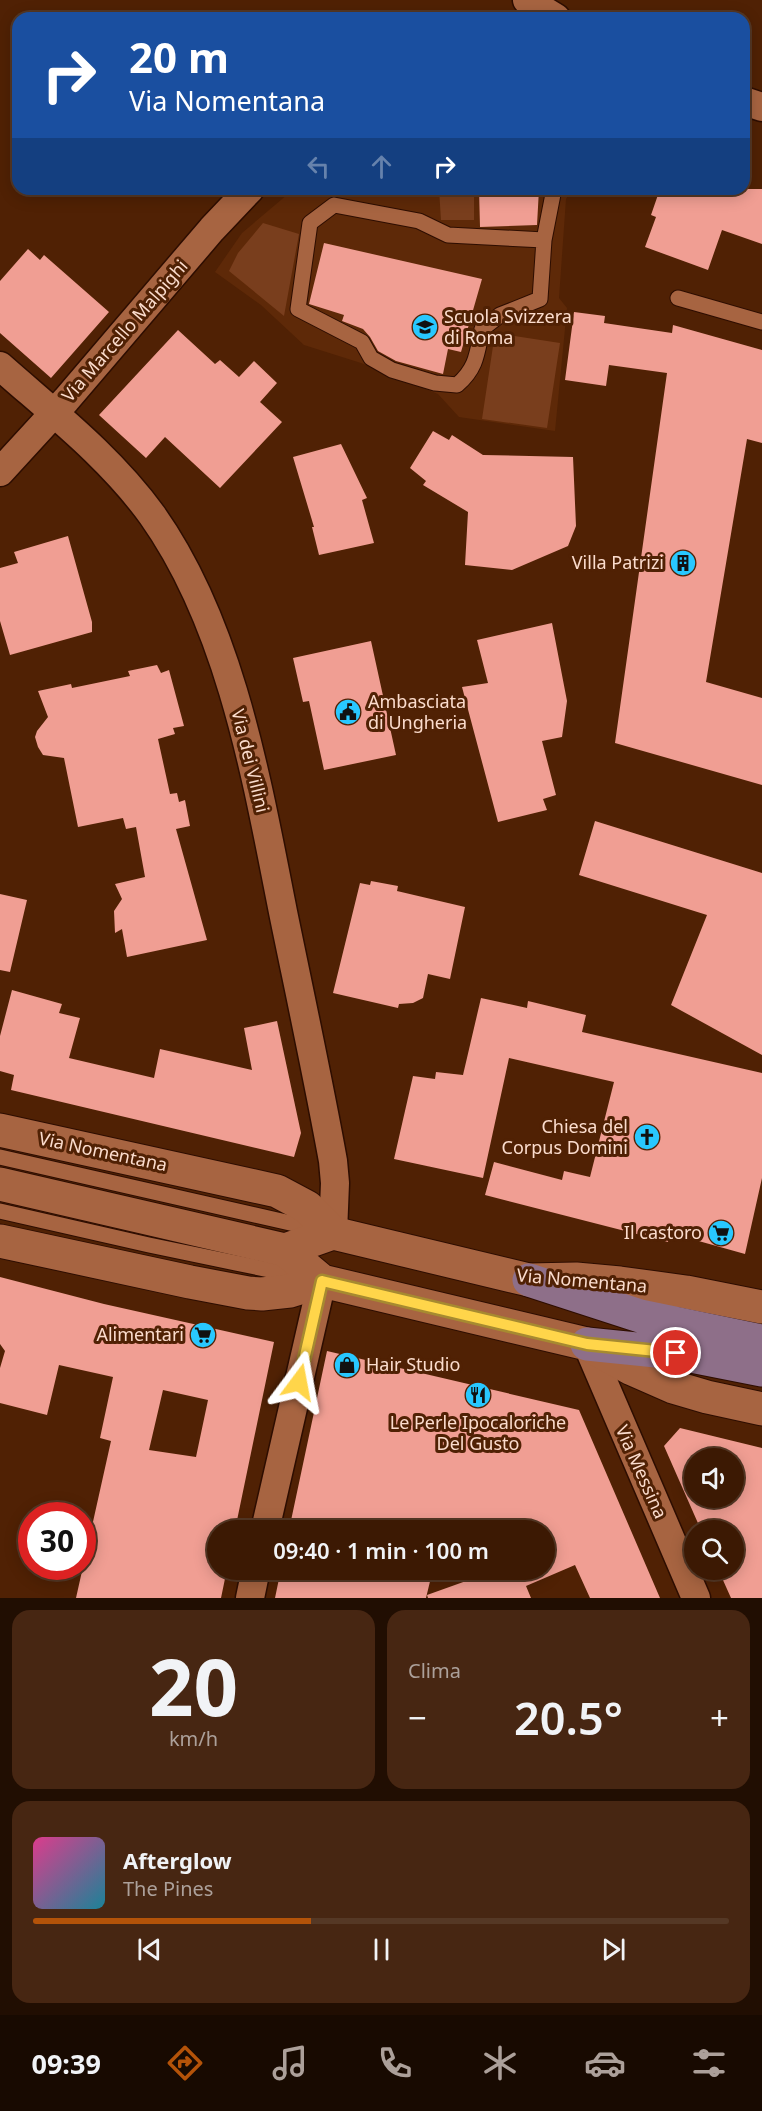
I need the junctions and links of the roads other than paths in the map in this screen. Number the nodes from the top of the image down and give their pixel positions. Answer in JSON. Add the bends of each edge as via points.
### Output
{"nodes":[{"id":1,"x":526,"y":0,"type":"edge"},
{"id":2,"x":546,"y":12,"type":"edge"},
{"id":3,"x":244,"y":195,"type":"edge"},
{"id":4,"x":553,"y":195,"type":"edge"},
{"id":5,"x":544,"y":240,"type":"junction"},
{"id":6,"x":678,"y":298,"type":"dead end"},
{"id":7,"x":762,"y":322,"type":"edge"},
{"id":8,"x":0,"y":366,"type":"edge"},
{"id":9,"x":54,"y":413,"type":"junction"},
{"id":10,"x":0,"y":472,"type":"edge"},
{"id":11,"x":0,"y":1130,"type":"edge"},
{"id":12,"x":0,"y":1157,"type":"edge"},
{"id":13,"x":0,"y":1184,"type":"edge"},
{"id":14,"x":0,"y":1211,"type":"edge"},
{"id":15,"x":333,"y":1233,"type":"junction"},
{"id":16,"x":0,"y":1241,"type":"edge"},
{"id":17,"x":285,"y":1250,"type":"junction"},
{"id":18,"x":529,"y":1280,"type":"junction"},
{"id":19,"x":322,"y":1281,"type":"junction"},
{"id":20,"x":762,"y":1307,"type":"edge"},
{"id":21,"x":762,"y":1341,"type":"edge"},
{"id":22,"x":587,"y":1344,"type":"junction"},
{"id":23,"x":762,"y":1370,"type":"edge"},
{"id":24,"x":762,"y":1409,"type":"edge"},
{"id":25,"x":267,"y":1520,"type":"edge"},
{"id":26,"x":254,"y":1580,"type":"edge"},
{"id":27,"x":250,"y":1598,"type":"edge"},
{"id":28,"x":696,"y":1598,"type":"edge"}],
"edges":[{"from":1,"to":2,"type":"street"},
{"from":3,"to":9,"type":"street","name":"Via Marcello Malpighi"},
{"from":4,"to":5,"type":"lane"},
{"from":5,"to":5,"type":"lane","via":[[540,300],[500,315],[482,329],[475,364],[457,386],[392,370],[371,358],[362,342],[298,309],[310,223],[334,205],[419,221],[447,235]]},
{"from":6,"to":7,"type":"lane"},
{"from":8,"to":9,"type":"street","name":"Via dei Villini"},
{"from":9,"to":10,"type":"street","name":"Via Marcello Malpighi"},
{"from":9,"to":15,"type":"street","name":"Via dei Villini","via":[[117,472],[163,533],[193,588],[229,681],[259,789],[330,1143],[335,1183]]},
{"from":11,"to":15,"type":"main road","name":"Via Nomentana","via":[[277,1191],[308,1207]]},
{"from":12,"to":15,"type":"lane","name":"Via Nomentana"},
{"from":13,"to":17,"type":"main road"},
{"from":14,"to":19,"type":"lane"},
{"from":15,"to":17,"type":"main road"},
{"from":15,"to":18,"type":"main road","name":"Via Nomentana"},
{"from":16,"to":19,"type":"main road","via":[[248,1293],[290,1291]]},
{"from":17,"to":19,"type":"main road"},
{"from":18,"to":20,"type":"main road","name":"Via Nomentana","via":[[620,1282]]},
{"from":18,"to":21,"type":"main road","via":[[640,1316]]},
{"from":19,"to":22,"type":"main road"},
{"from":19,"to":25,"type":"street"},
{"from":22,"to":23,"type":"main road","via":[[676,1353]]},
{"from":22,"to":24,"type":"main road","via":[[673,1387]]},
{"from":22,"to":28,"type":"street","name":"Via Messina"},
{"from":26,"to":27,"type":"street"}]}
